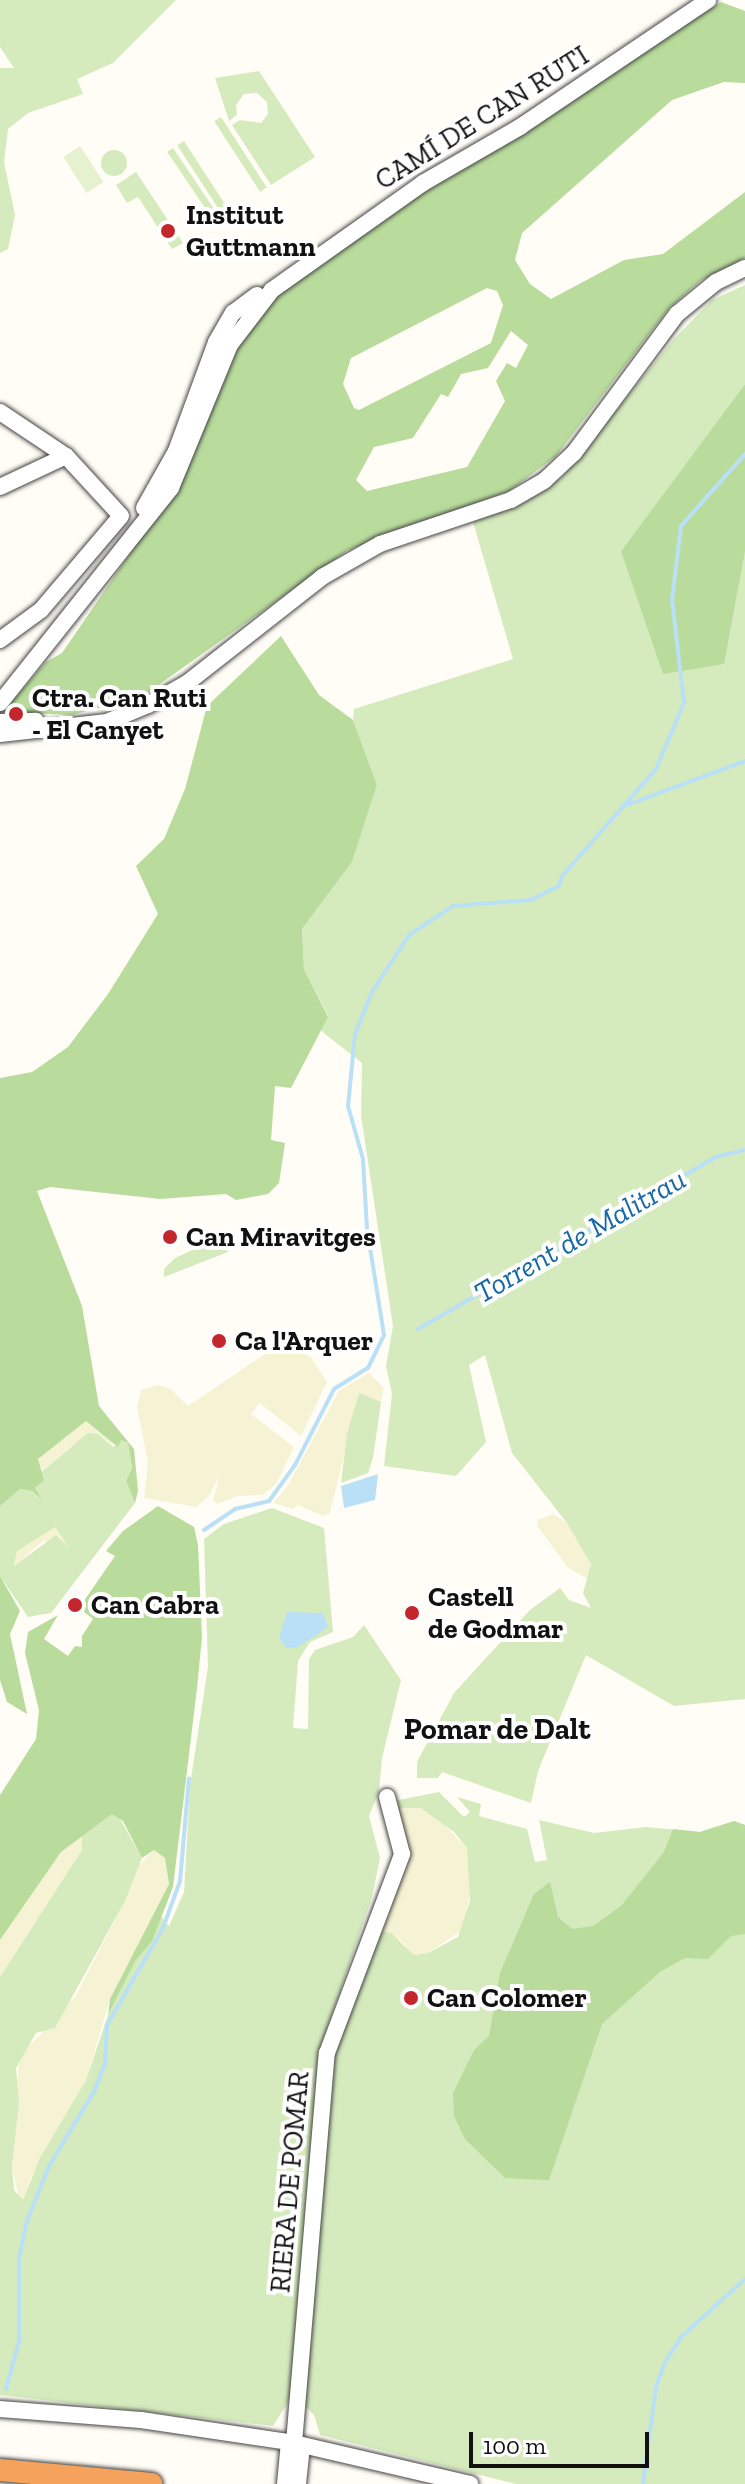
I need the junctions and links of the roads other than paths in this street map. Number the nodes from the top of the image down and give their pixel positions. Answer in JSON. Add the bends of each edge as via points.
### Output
{"nodes":[{"id":1,"x":708,"y":0,"type":"edge"},
{"id":2,"x":745,"y":268,"type":"edge"},
{"id":3,"x":284,"y":280,"type":"junction"},
{"id":4,"x":248,"y":317,"type":"junction"},
{"id":5,"x":215,"y":346,"type":"junction"},
{"id":6,"x":205,"y":409,"type":"junction"},
{"id":7,"x":0,"y":412,"type":"edge"},
{"id":8,"x":179,"y":442,"type":"junction"},
{"id":9,"x":66,"y":456,"type":"junction"},
{"id":10,"x":0,"y":487,"type":"edge"},
{"id":11,"x":165,"y":496,"type":"junction"},
{"id":12,"x":119,"y":551,"type":"junction"},
{"id":13,"x":0,"y":640,"type":"edge"},
{"id":14,"x":30,"y":665,"type":"junction"},
{"id":15,"x":0,"y":687,"type":"edge"},
{"id":16,"x":0,"y":703,"type":"edge"},
{"id":17,"x":121,"y":715,"type":"junction"},
{"id":18,"x":0,"y":722,"type":"edge"},
{"id":19,"x":0,"y":734,"type":"edge"},
{"id":20,"x":387,"y":1797,"type":"dead end"},
{"id":21,"x":0,"y":2409,"type":"edge"},
{"id":22,"x":295,"y":2443,"type":"junction"},
{"id":23,"x":294,"y":2462,"type":"junction"},
{"id":24,"x":0,"y":2470,"type":"edge"},
{"id":25,"x":151,"y":2484,"type":"edge"},
{"id":26,"x":285,"y":2484,"type":"edge"},
{"id":27,"x":298,"y":2484,"type":"edge"},
{"id":28,"x":470,"y":2484,"type":"edge"}],
"edges":[{"from":1,"to":3,"type":"street","name":"CAMÍ DE CAN RUTI","via":[[520,127],[423,183]]},
{"from":2,"to":17,"type":"street","via":[[716,282],[677,314],[574,453],[545,480],[511,500],[380,544],[322,577],[187,683]]},
{"from":3,"to":4,"type":"street","name":"CAMÍ DE CAN RUTI"},
{"from":3,"to":5,"type":"street","name":"CAMÍ DE CAN RUTI","via":[[233,313]]},
{"from":4,"to":5,"type":"street","name":"CAMÍ DE CAN RUTI"},
{"from":4,"to":6,"type":"street","name":"CAMÍ DE CAN RUTI","via":[[230,345]]},
{"from":5,"to":6,"type":"street","name":"CAMÍ DE CAN RUTI","via":[[202,400]]},
{"from":5,"to":8,"type":"street","name":"CAMÍ DE CAN RUTI"},
{"from":6,"to":11,"type":"street","name":"CAMÍ DE CAN RUTI"},
{"from":7,"to":9,"type":"street"},
{"from":8,"to":11,"type":"street","name":"CAMÍ DE CAN RUTI"},
{"from":8,"to":12,"type":"street","name":"CAMÍ DE CAN RUTI"},
{"from":9,"to":10,"type":"street"},
{"from":9,"to":13,"type":"street","via":[[121,516],[41,610]]},
{"from":11,"to":12,"type":"street","name":"CAMÍ DE CAN RUTI"},
{"from":12,"to":14,"type":"street","name":"CAMÍ DE CAN RUTI"},
{"from":14,"to":15,"type":"street","name":"CAMÍ DE CAN RUTI"},
{"from":14,"to":16,"type":"street","name":"CAMÍ DE CAN RUTI"},
{"from":17,"to":18,"type":"street"},
{"from":17,"to":19,"type":"street","via":[[107,722]]},
{"from":20,"to":22,"type":"street","name":"RIERA DE POMAR","via":[[402,1854],[327,2053]]},
{"from":21,"to":22,"type":"street","via":[[141,2420]]},
{"from":22,"to":23,"type":"street","name":"RIERA DE POMAR"},
{"from":22,"to":28,"type":"street"},
{"from":23,"to":26,"type":"street"},
{"from":23,"to":27,"type":"street"},
{"from":24,"to":25,"type":"highway"}]}
